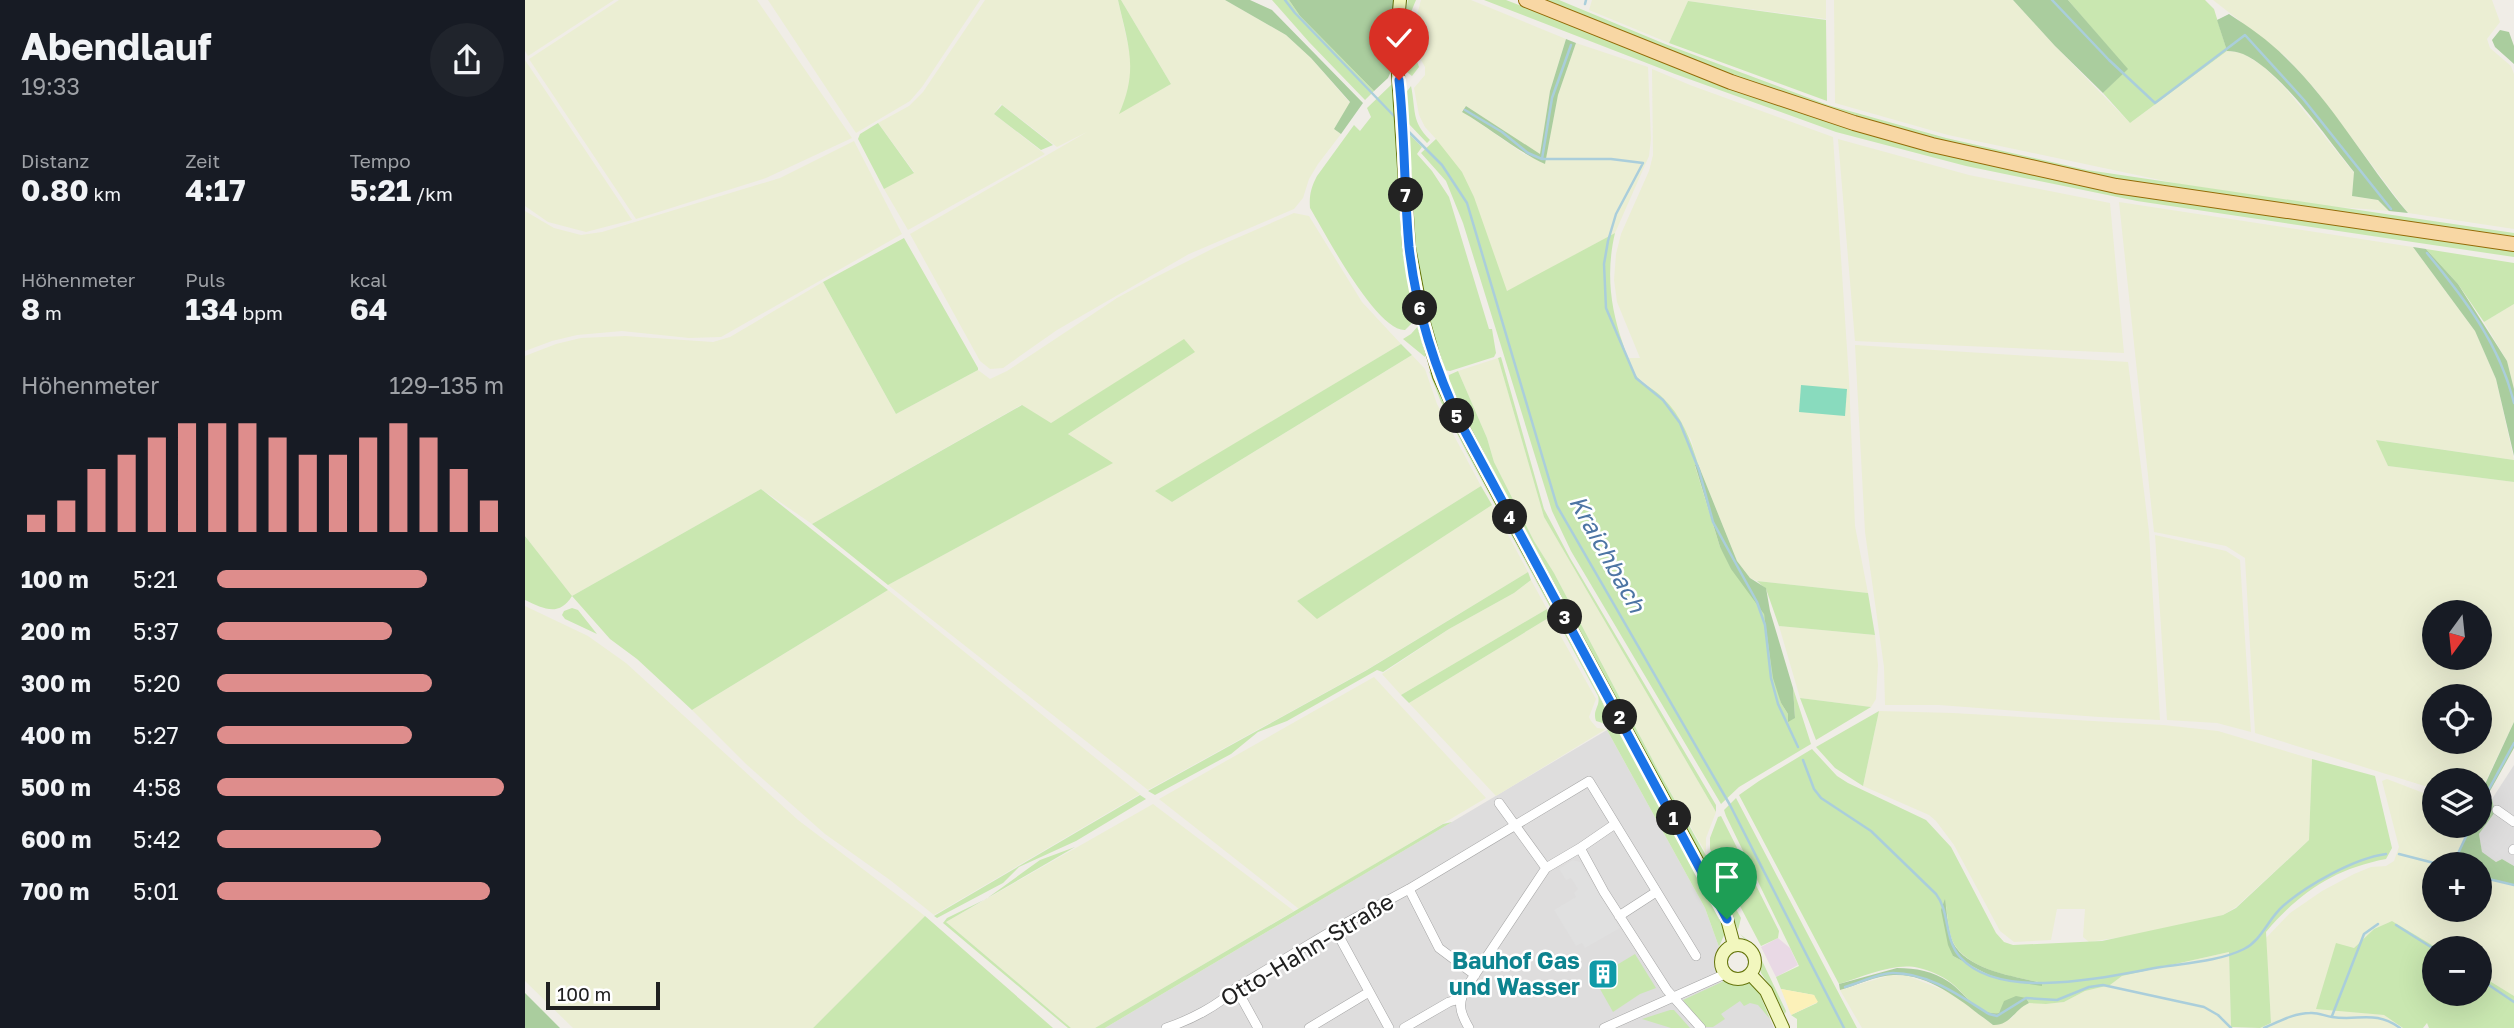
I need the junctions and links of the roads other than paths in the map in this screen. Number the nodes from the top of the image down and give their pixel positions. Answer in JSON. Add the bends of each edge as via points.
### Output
{"nodes":[{"id":1,"x":1526,"y":0,"type":"edge"},
{"id":2,"x":1401,"y":4,"type":"edge"},
{"id":3,"x":2514,"y":244,"type":"edge"},
{"id":4,"x":1499,"y":803,"type":"dead end"},
{"id":5,"x":2497,"y":810,"type":"dead end"},
{"id":6,"x":2514,"y":822,"type":"edge"},
{"id":7,"x":1615,"y":824,"type":"junction"},
{"id":8,"x":1515,"y":825,"type":"junction"},
{"id":9,"x":1580,"y":848,"type":"junction"},
{"id":10,"x":1546,"y":868,"type":"junction"},
{"id":11,"x":1409,"y":890,"type":"junction"},
{"id":12,"x":1656,"y":892,"type":"junction"},
{"id":13,"x":1619,"y":916,"type":"junction"},
{"id":14,"x":1335,"y":929,"type":"junction"},
{"id":15,"x":1734,"y":945,"type":"junction"},
{"id":16,"x":1696,"y":956,"type":"dead end"},
{"id":17,"x":1725,"y":974,"type":"junction"},
{"id":18,"x":1750,"y":974,"type":"junction"},
{"id":19,"x":1475,"y":975,"type":"junction"},
{"id":20,"x":1236,"y":988,"type":"junction"},
{"id":21,"x":1369,"y":992,"type":"junction"},
{"id":22,"x":1673,"y":997,"type":"junction"},
{"id":23,"x":1460,"y":999,"type":"junction"},
{"id":24,"x":1167,"y":1028,"type":"edge"},
{"id":25,"x":1258,"y":1028,"type":"edge"},
{"id":26,"x":1309,"y":1028,"type":"edge"},
{"id":27,"x":1389,"y":1028,"type":"edge"},
{"id":28,"x":1404,"y":1028,"type":"edge"},
{"id":29,"x":1469,"y":1028,"type":"edge"},
{"id":30,"x":1604,"y":1028,"type":"edge"},
{"id":31,"x":1701,"y":1028,"type":"edge"},
{"id":32,"x":1783,"y":1028,"type":"edge"}],
"edges":[{"from":1,"to":3,"type":"main road","via":[[1731,82],[1945,148],[2139,190]]},
{"from":2,"to":15,"type":"main road","via":[[1396,43],[1409,247],[1439,376],[1719,901]]},
{"from":4,"to":8,"type":"street"},
{"from":5,"to":6,"type":"street"},
{"from":7,"to":8,"type":"street","name":"Otto-Hahn-Straße","via":[[1588,781]]},
{"from":7,"to":9,"type":"street"},
{"from":7,"to":12,"type":"street"},
{"from":8,"to":10,"type":"street"},
{"from":8,"to":11,"type":"street","name":"Otto-Hahn-Straße"},
{"from":9,"to":10,"type":"street"},
{"from":9,"to":13,"type":"street"},
{"from":10,"to":19,"type":"street"},
{"from":11,"to":14,"type":"street","name":"Otto-Hahn-Straße"},
{"from":11,"to":19,"type":"street","via":[[1439,948]]},
{"from":12,"to":13,"type":"street"},
{"from":12,"to":16,"type":"street"},
{"from":13,"to":22,"type":"street"},
{"from":14,"to":20,"type":"street","name":"Otto-Hahn-Straße"},
{"from":14,"to":21,"type":"street"},
{"from":15,"to":17,"type":"main road","via":[[1721,956]]},
{"from":15,"to":18,"type":"main road","via":[[1753,954]]},
{"from":17,"to":18,"type":"main road","via":[[1738,979]]},
{"from":17,"to":22,"type":"street"},
{"from":18,"to":32,"type":"main road","via":[[1766,991]]},
{"from":19,"to":23,"type":"street"},
{"from":20,"to":24,"type":"street","name":"Otto-Hahn-Straße"},
{"from":20,"to":25,"type":"street"},
{"from":21,"to":26,"type":"street"},
{"from":21,"to":27,"type":"street"},
{"from":22,"to":30,"type":"street"},
{"from":22,"to":31,"type":"street"},
{"from":23,"to":28,"type":"street"},
{"from":23,"to":29,"type":"street","via":[[1460,1014]]}]}
